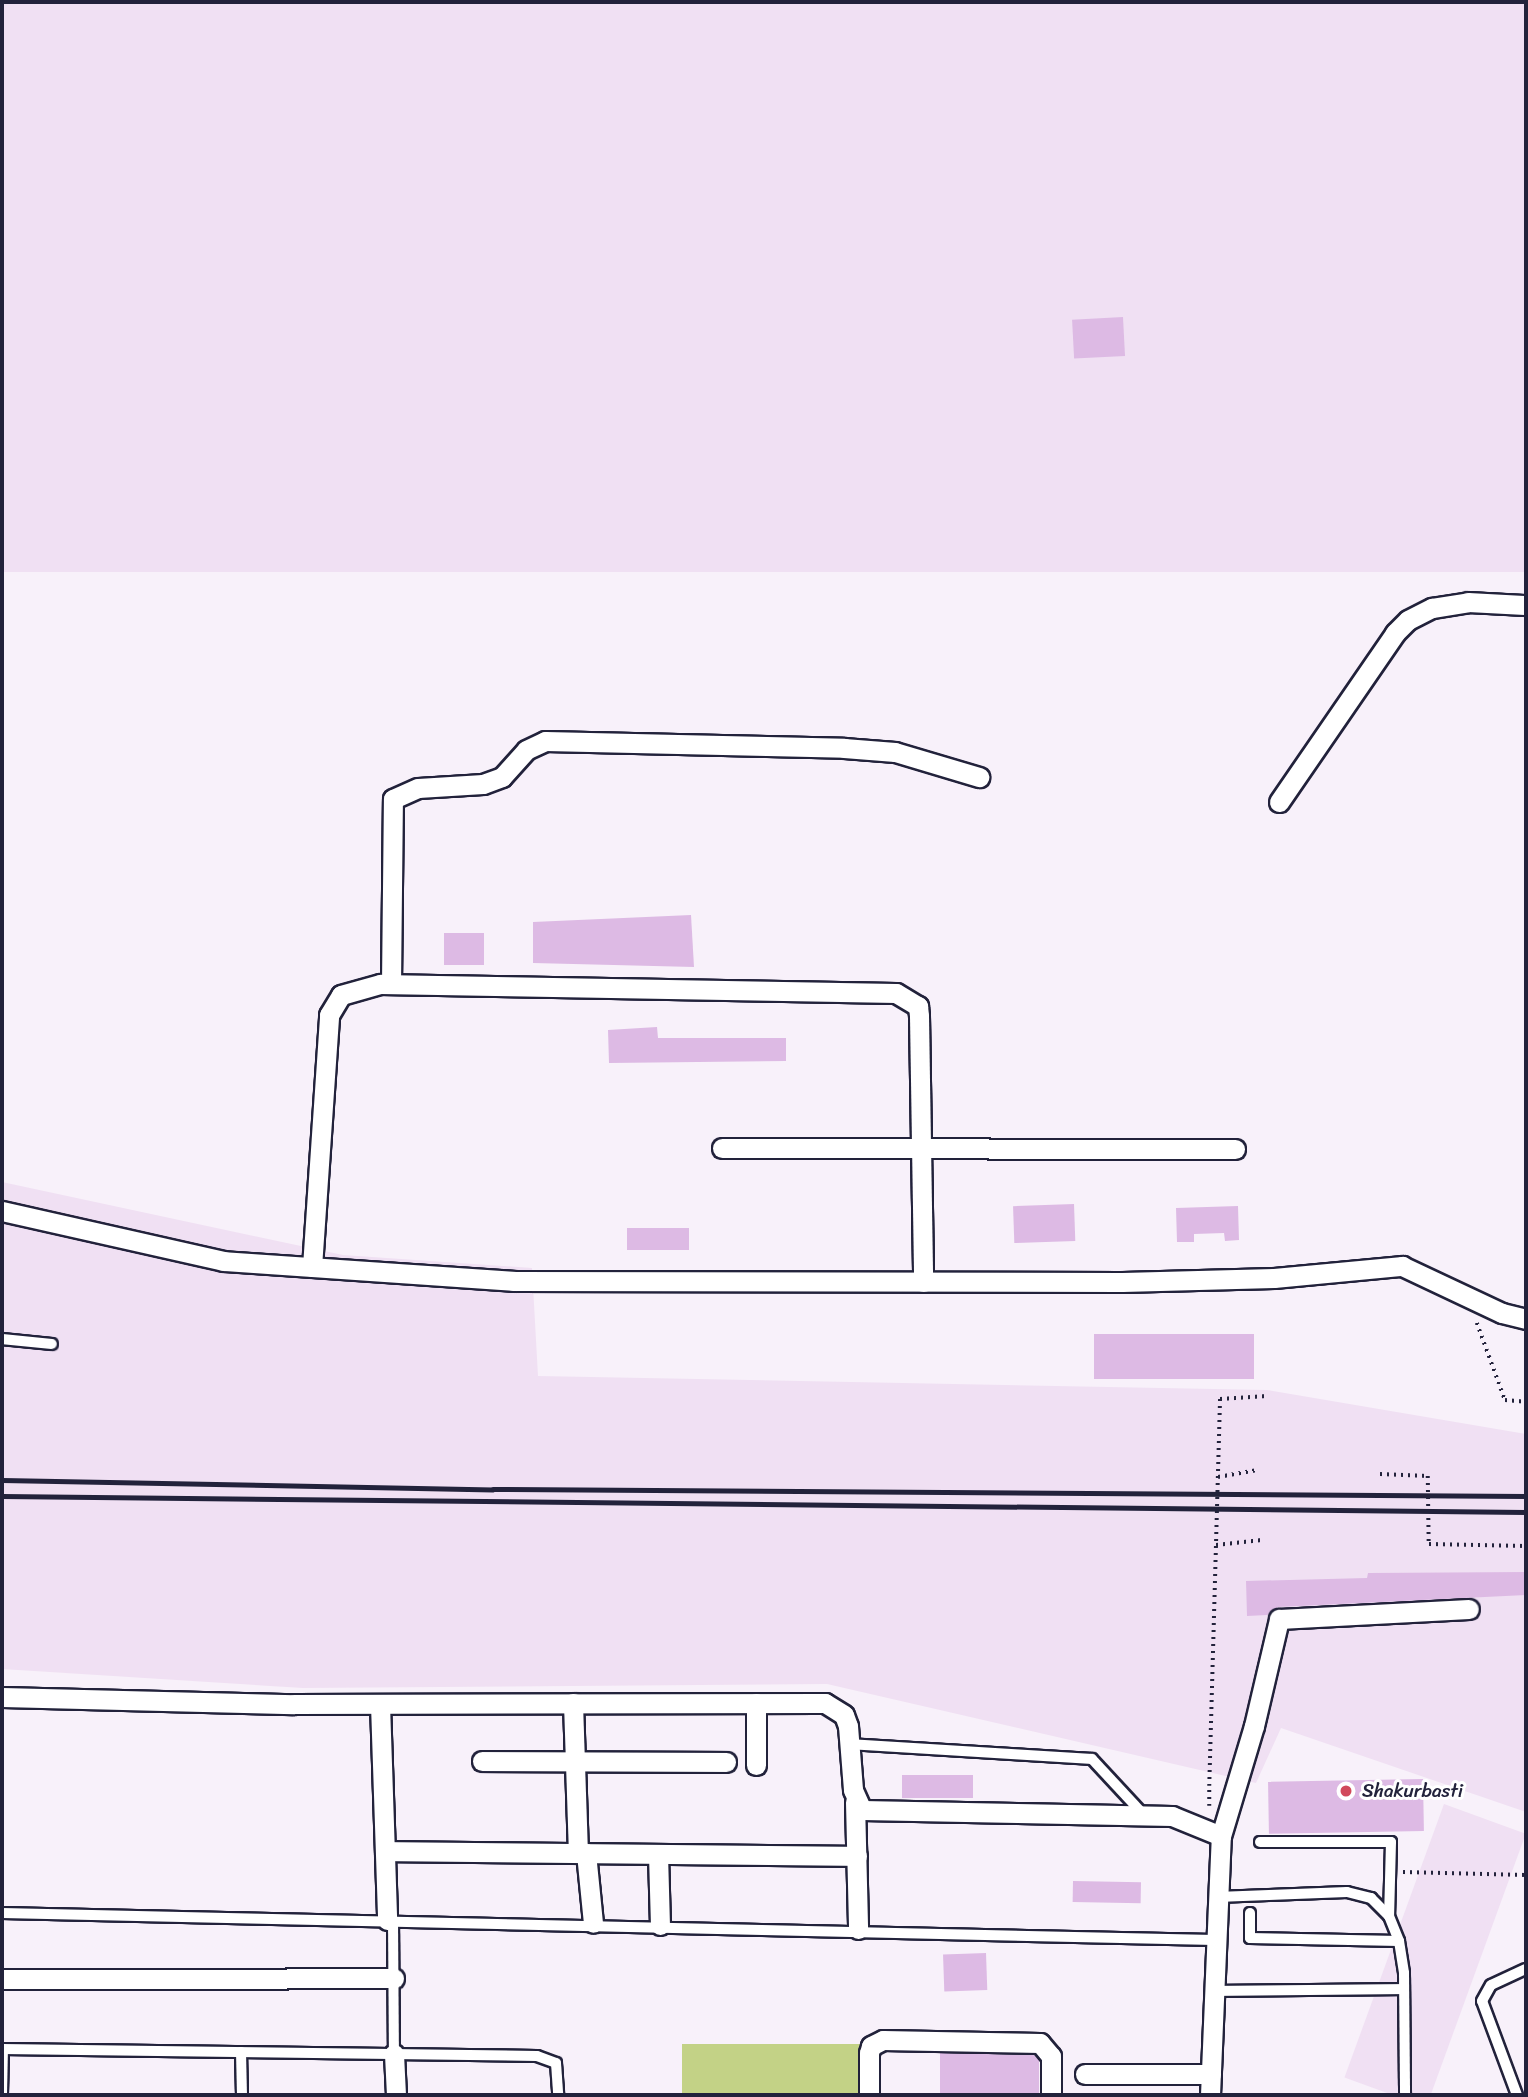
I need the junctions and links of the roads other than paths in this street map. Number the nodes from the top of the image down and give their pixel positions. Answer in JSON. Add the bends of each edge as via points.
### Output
{"nodes":[{"id":1,"x":1526,"y":605,"type":"edge"},
{"id":2,"x":979,"y":777,"type":"dead end"},
{"id":3,"x":1279,"y":802,"type":"dead end"},
{"id":4,"x":391,"y":984,"type":"junction"},
{"id":5,"x":921,"y":1146,"type":"junction"},
{"id":6,"x":722,"y":1148,"type":"dead end"},
{"id":7,"x":1235,"y":1149,"type":"dead end"},
{"id":8,"x":2,"y":1211,"type":"edge"},
{"id":9,"x":312,"y":1267,"type":"junction"},
{"id":10,"x":923,"y":1282,"type":"junction"},
{"id":11,"x":1526,"y":1319,"type":"edge"},
{"id":12,"x":2,"y":1339,"type":"edge"},
{"id":13,"x":52,"y":1344,"type":"dead end"},
{"id":14,"x":1469,"y":1609,"type":"dead end"},
{"id":15,"x":2,"y":1697,"type":"edge"},
{"id":16,"x":573,"y":1703,"type":"junction"},
{"id":17,"x":757,"y":1703,"type":"junction"},
{"id":18,"x":380,"y":1704,"type":"junction"},
{"id":19,"x":849,"y":1744,"type":"junction"},
{"id":20,"x":482,"y":1761,"type":"dead end"},
{"id":21,"x":574,"y":1761,"type":"junction"},
{"id":22,"x":726,"y":1762,"type":"dead end"},
{"id":23,"x":756,"y":1765,"type":"dead end"},
{"id":24,"x":855,"y":1802,"type":"junction"},
{"id":25,"x":1144,"y":1815,"type":"junction"},
{"id":26,"x":1221,"y":1836,"type":"junction"},
{"id":27,"x":1260,"y":1842,"type":"dead end"},
{"id":28,"x":385,"y":1851,"type":"junction"},
{"id":29,"x":582,"y":1853,"type":"junction"},
{"id":30,"x":658,"y":1854,"type":"junction"},
{"id":31,"x":857,"y":1856,"type":"junction"},
{"id":32,"x":1217,"y":1896,"type":"junction"},
{"id":33,"x":2,"y":1913,"type":"edge"},
{"id":34,"x":1250,"y":1913,"type":"dead end"},
{"id":35,"x":1389,"y":1916,"type":"junction"},
{"id":36,"x":390,"y":1920,"type":"junction"},
{"id":37,"x":593,"y":1923,"type":"junction"},
{"id":38,"x":660,"y":1925,"type":"junction"},
{"id":39,"x":858,"y":1929,"type":"junction"},
{"id":40,"x":1215,"y":1940,"type":"junction"},
{"id":41,"x":1399,"y":1941,"type":"junction"},
{"id":42,"x":1526,"y":1969,"type":"edge"},
{"id":43,"x":394,"y":1978,"type":"junction"},
{"id":44,"x":2,"y":1979,"type":"edge"},
{"id":45,"x":1404,"y":1990,"type":"junction"},
{"id":46,"x":1214,"y":1991,"type":"junction"},
{"id":47,"x":2,"y":2049,"type":"edge"},
{"id":48,"x":241,"y":2052,"type":"junction"},
{"id":49,"x":394,"y":2054,"type":"junction"},
{"id":50,"x":1085,"y":2074,"type":"dead end"},
{"id":51,"x":1211,"y":2074,"type":"junction"},
{"id":52,"x":2,"y":2095,"type":"edge"},
{"id":53,"x":243,"y":2095,"type":"edge"},
{"id":54,"x":396,"y":2095,"type":"edge"},
{"id":55,"x":558,"y":2095,"type":"edge"},
{"id":56,"x":869,"y":2095,"type":"edge"},
{"id":57,"x":1051,"y":2095,"type":"edge"},
{"id":58,"x":1210,"y":2095,"type":"edge"},
{"id":59,"x":1405,"y":2095,"type":"edge"},
{"id":60,"x":1517,"y":2095,"type":"edge"}],
"edges":[{"from":1,"to":3,"type":"street","via":[[1468,603],[1432,608],[1408,620]]},
{"from":2,"to":4,"type":"street","via":[[895,752],[545,741],[526,750],[502,778],[483,784],[418,788],[393,799]]},
{"from":4,"to":5,"type":"street","via":[[895,993],[918,1006]]},
{"from":4,"to":9,"type":"street","via":[[341,995],[329,1015]]},
{"from":5,"to":6,"type":"street"},
{"from":5,"to":7,"type":"street"},
{"from":5,"to":10,"type":"street"},
{"from":8,"to":9,"type":"street","via":[[223,1261]]},
{"from":9,"to":10,"type":"street","via":[[513,1281]]},
{"from":10,"to":11,"type":"street","via":[[1274,1278],[1381,1265],[1411,1270]]},
{"from":12,"to":13,"type":"lane"},
{"from":14,"to":26,"type":"street","via":[[1279,1619]]},
{"from":15,"to":18,"type":"street"},
{"from":16,"to":17,"type":"street"},
{"from":16,"to":18,"type":"street"},
{"from":16,"to":21,"type":"street"},
{"from":17,"to":19,"type":"street","via":[[825,1703],[844,1715]]},
{"from":17,"to":23,"type":"street"},
{"from":18,"to":28,"type":"street"},
{"from":19,"to":24,"type":"street"},
{"from":19,"to":25,"type":"lane","via":[[1092,1759]]},
{"from":20,"to":21,"type":"street"},
{"from":21,"to":22,"type":"street"},
{"from":21,"to":29,"type":"street"},
{"from":24,"to":25,"type":"street","via":[[862,1810],[875,1813]]},
{"from":24,"to":31,"type":"street"},
{"from":25,"to":26,"type":"street","via":[[1184,1819]]},
{"from":26,"to":32,"type":"street"},
{"from":27,"to":35,"type":"lane","via":[[1391,1842]]},
{"from":28,"to":29,"type":"street"},
{"from":28,"to":36,"type":"street"},
{"from":29,"to":30,"type":"street"},
{"from":29,"to":37,"type":"street"},
{"from":30,"to":31,"type":"street"},
{"from":30,"to":38,"type":"street"},
{"from":31,"to":39,"type":"street"},
{"from":32,"to":35,"type":"lane","via":[[1347,1892],[1371,1898]]},
{"from":32,"to":40,"type":"street"},
{"from":33,"to":36,"type":"lane"},
{"from":34,"to":41,"type":"lane","via":[[1250,1938]]},
{"from":35,"to":41,"type":"lane"},
{"from":36,"to":37,"type":"lane"},
{"from":36,"to":43,"type":"lane"},
{"from":37,"to":38,"type":"lane"},
{"from":38,"to":39,"type":"lane"},
{"from":39,"to":40,"type":"lane"},
{"from":40,"to":46,"type":"street"},
{"from":41,"to":45,"type":"lane"},
{"from":42,"to":60,"type":"lane","via":[[1491,1985],[1482,2001]]},
{"from":43,"to":44,"type":"street"},
{"from":43,"to":49,"type":"lane"},
{"from":45,"to":46,"type":"lane"},
{"from":45,"to":59,"type":"lane"},
{"from":46,"to":51,"type":"street"},
{"from":47,"to":48,"type":"lane"},
{"from":47,"to":52,"type":"lane"},
{"from":48,"to":49,"type":"lane"},
{"from":48,"to":53,"type":"lane"},
{"from":49,"to":54,"type":"street"},
{"from":49,"to":55,"type":"lane","via":[[550,2058],[558,2073]]},
{"from":50,"to":51,"type":"street"},
{"from":51,"to":58,"type":"street"},
{"from":56,"to":57,"type":"street","via":[[869,2053],[871,2046],[884,2040],[1041,2043],[1051,2056]]}]}
